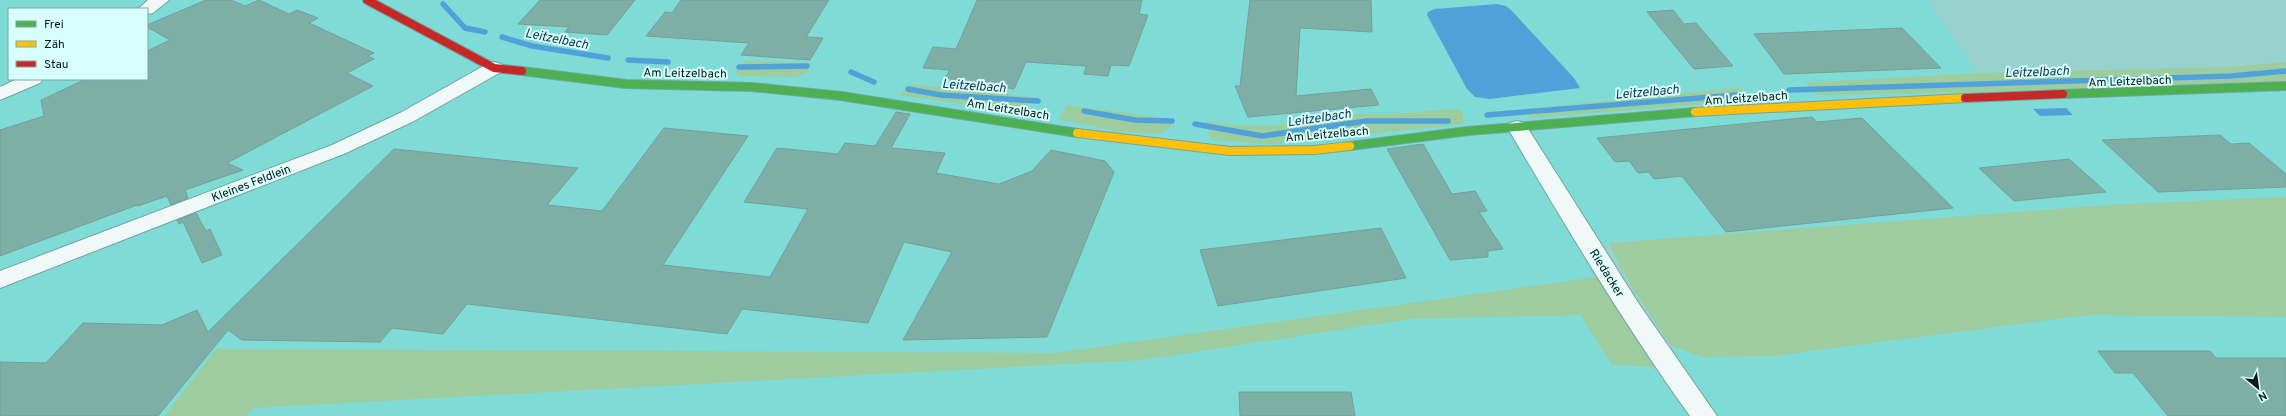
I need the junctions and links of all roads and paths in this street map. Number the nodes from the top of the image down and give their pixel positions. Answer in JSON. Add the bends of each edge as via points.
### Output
{"nodes":[{"id":1,"x":160,"y":0,"type":"edge"},
{"id":2,"x":367,"y":0,"type":"edge"},
{"id":3,"x":148,"y":8,"type":"edge"},
{"id":4,"x":494,"y":68,"type":"junction"},
{"id":5,"x":31,"y":80,"type":"edge"},
{"id":6,"x":2286,"y":86,"type":"edge"},
{"id":7,"x":0,"y":94,"type":"edge"},
{"id":8,"x":1517,"y":127,"type":"junction"},
{"id":9,"x":0,"y":280,"type":"edge"},
{"id":10,"x":1704,"y":416,"type":"edge"}],
"edges":[{"from":1,"to":3,"type":"street"},
{"from":2,"to":4,"type":"street","name":"Am Leitzelbach"},
{"from":4,"to":8,"type":"street","name":"Am Leitzelbach","via":[[626,84],[751,87],[841,96],[1069,132],[1230,151],[1314,150]]},
{"from":4,"to":9,"type":"street","name":"Kleines Feldlein","via":[[407,117],[339,149]]},
{"from":5,"to":7,"type":"street"},
{"from":6,"to":8,"type":"street","name":"Am Leitzelbach","via":[[1900,100],[1726,110]]},
{"from":8,"to":10,"type":"street","name":"Riedacker","via":[[1619,293],[1670,371]]}]}
